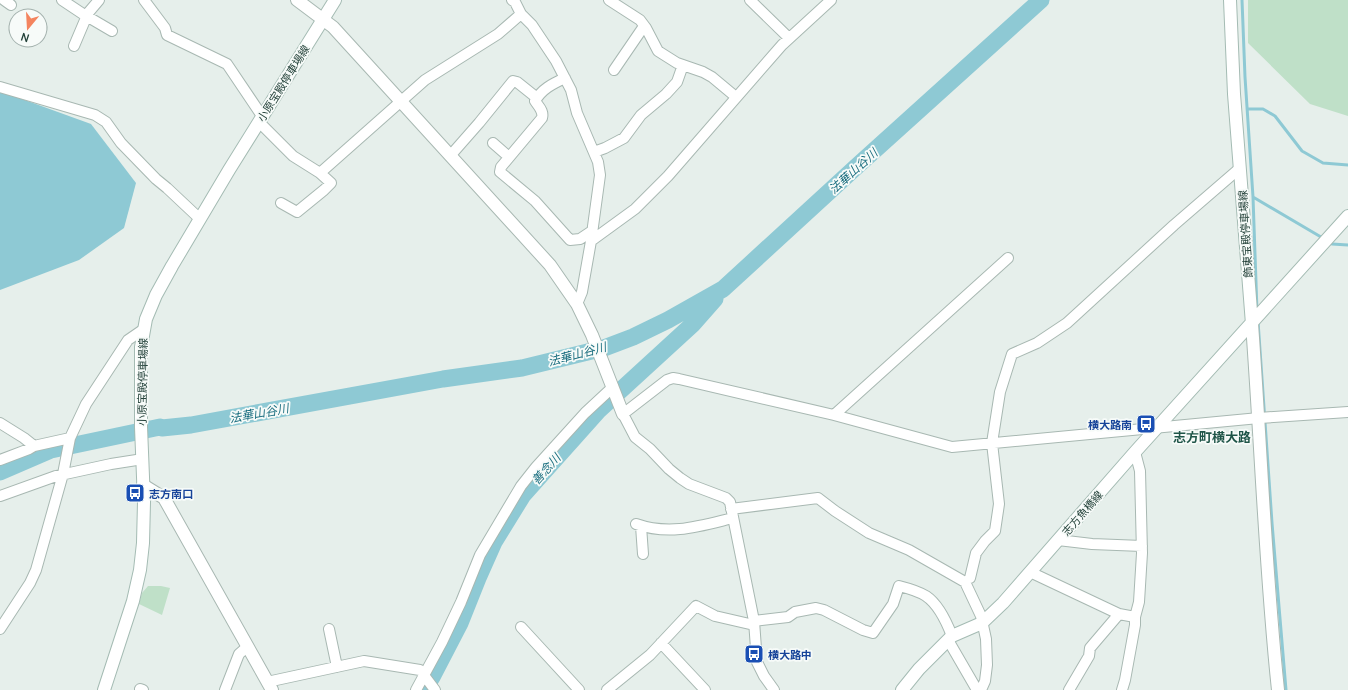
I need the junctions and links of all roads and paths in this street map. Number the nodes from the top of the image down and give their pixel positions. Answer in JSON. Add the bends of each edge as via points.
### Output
{"nodes":[{"id":1,"x":62,"y":0,"type":"edge"},
{"id":2,"x":99,"y":0,"type":"edge"},
{"id":3,"x":144,"y":0,"type":"edge"},
{"id":4,"x":297,"y":0,"type":"edge"},
{"id":5,"x":335,"y":0,"type":"edge"},
{"id":6,"x":609,"y":0,"type":"edge"},
{"id":7,"x":750,"y":0,"type":"edge"},
{"id":8,"x":831,"y":0,"type":"edge"},
{"id":9,"x":1230,"y":0,"type":"edge"},
{"id":10,"x":517,"y":1,"type":"edge"},
{"id":11,"x":521,"y":14,"type":"junction"},
{"id":12,"x":86,"y":17,"type":"junction"},
{"id":13,"x":324,"y":20,"type":"junction"},
{"id":14,"x":646,"y":28,"type":"junction"},
{"id":15,"x":112,"y":32,"type":"dead end"},
{"id":16,"x":789,"y":38,"type":"junction"},
{"id":17,"x":74,"y":46,"type":"dead end"},
{"id":18,"x":683,"y":65,"type":"junction"},
{"id":19,"x":614,"y":70,"type":"dead end"},
{"id":20,"x":564,"y":78,"type":"junction"},
{"id":21,"x":0,"y":87,"type":"edge"},
{"id":22,"x":736,"y":97,"type":"junction"},
{"id":23,"x":537,"y":98,"type":"junction"},
{"id":24,"x":400,"y":101,"type":"junction"},
{"id":25,"x":261,"y":119,"type":"junction"},
{"id":26,"x":493,"y":143,"type":"dead end"},
{"id":27,"x":594,"y":152,"type":"junction"},
{"id":28,"x":450,"y":156,"type":"junction"},
{"id":29,"x":509,"y":157,"type":"junction"},
{"id":30,"x":1240,"y":168,"type":"junction"},
{"id":31,"x":320,"y":173,"type":"junction"},
{"id":32,"x":281,"y":203,"type":"dead end"},
{"id":33,"x":1348,"y":216,"type":"edge"},
{"id":34,"x":200,"y":219,"type":"junction"},
{"id":35,"x":592,"y":236,"type":"junction"},
{"id":36,"x":1008,"y":258,"type":"dead end"},
{"id":37,"x":577,"y":304,"type":"junction"},
{"id":38,"x":1256,"y":318,"type":"junction"},
{"id":39,"x":144,"y":329,"type":"junction"},
{"id":40,"x":613,"y":388,"type":"junction"},
{"id":41,"x":622,"y":410,"type":"junction"},
{"id":42,"x":1348,"y":412,"type":"edge"},
{"id":43,"x":834,"y":415,"type":"junction"},
{"id":44,"x":1264,"y":418,"type":"junction"},
{"id":45,"x":0,"y":423,"type":"edge"},
{"id":46,"x":1157,"y":428,"type":"junction"},
{"id":47,"x":70,"y":438,"type":"junction"},
{"id":48,"x":992,"y":443,"type":"junction"},
{"id":49,"x":34,"y":446,"type":"junction"},
{"id":50,"x":1135,"y":452,"type":"junction"},
{"id":51,"x":143,"y":457,"type":"junction"},
{"id":52,"x":0,"y":460,"type":"edge"},
{"id":53,"x":63,"y":474,"type":"junction"},
{"id":54,"x":143,"y":485,"type":"junction"},
{"id":55,"x":0,"y":496,"type":"edge"},
{"id":56,"x":732,"y":513,"type":"junction"},
{"id":57,"x":1058,"y":540,"type":"junction"},
{"id":58,"x":1142,"y":546,"type":"junction"},
{"id":59,"x":643,"y":554,"type":"dead end"},
{"id":60,"x":1030,"y":572,"type":"junction"},
{"id":61,"x":970,"y":578,"type":"dead end"},
{"id":62,"x":1119,"y":614,"type":"junction"},
{"id":63,"x":1135,"y":617,"type":"junction"},
{"id":64,"x":754,"y":623,"type":"junction"},
{"id":65,"x":982,"y":623,"type":"junction"},
{"id":66,"x":521,"y":627,"type":"dead end"},
{"id":67,"x":0,"y":629,"type":"edge"},
{"id":68,"x":329,"y":629,"type":"dead end"},
{"id":69,"x":950,"y":638,"type":"junction"},
{"id":70,"x":661,"y":643,"type":"junction"},
{"id":71,"x":247,"y":647,"type":"junction"},
{"id":72,"x":337,"y":667,"type":"junction"},
{"id":73,"x":424,"y":676,"type":"junction"},
{"id":74,"x":270,"y":686,"type":"edge"},
{"id":75,"x":104,"y":690,"type":"edge"},
{"id":76,"x":225,"y":690,"type":"edge"},
{"id":77,"x":416,"y":690,"type":"edge"},
{"id":78,"x":435,"y":690,"type":"edge"},
{"id":79,"x":579,"y":690,"type":"edge"},
{"id":80,"x":607,"y":690,"type":"edge"},
{"id":81,"x":705,"y":690,"type":"edge"},
{"id":82,"x":774,"y":690,"type":"edge"},
{"id":83,"x":902,"y":690,"type":"edge"},
{"id":84,"x":977,"y":690,"type":"edge"},
{"id":85,"x":981,"y":690,"type":"edge"},
{"id":86,"x":1069,"y":690,"type":"edge"},
{"id":87,"x":1122,"y":690,"type":"edge"},
{"id":88,"x":1278,"y":690,"type":"edge"}],
"edges":[{"from":1,"to":12,"type":"street"},
{"from":2,"to":12,"type":"street"},
{"from":3,"to":25,"type":"street","via":[[165,28],[167,35],[227,64]]},
{"from":4,"to":13,"type":"main road"},
{"from":5,"to":13,"type":"main road","name":"小原宝殿停車場線"},
{"from":6,"to":14,"type":"street","via":[[640,20]]},
{"from":7,"to":16,"type":"street"},
{"from":8,"to":16,"type":"street"},
{"from":9,"to":30,"type":"main road","name":"飾東宝殿停車場線"},
{"from":10,"to":11,"type":"street"},
{"from":11,"to":20,"type":"street","via":[[532,25],[556,60]]},
{"from":11,"to":24,"type":"street","via":[[498,34],[425,80]]},
{"from":12,"to":15,"type":"street"},
{"from":12,"to":17,"type":"street"},
{"from":13,"to":24,"type":"main road"},
{"from":13,"to":25,"type":"main road","name":"小原宝殿停車場線"},
{"from":14,"to":18,"type":"street","via":[[658,51]]},
{"from":14,"to":19,"type":"street","via":[[642,29]]},
{"from":16,"to":22,"type":"street"},
{"from":18,"to":22,"type":"street","via":[[712,77]]},
{"from":18,"to":27,"type":"street","via":[[677,82],[641,115],[624,138]]},
{"from":20,"to":23,"type":"street","via":[[544,89]]},
{"from":20,"to":27,"type":"street"},
{"from":21,"to":34,"type":"street","via":[[95,115],[103,120],[156,179]]},
{"from":22,"to":35,"type":"street","via":[[668,176],[635,209]]},
{"from":23,"to":28,"type":"street","via":[[513,81]]},
{"from":23,"to":29,"type":"street","via":[[535,101],[542,110],[542,118]]},
{"from":24,"to":28,"type":"main road"},
{"from":24,"to":31,"type":"street"},
{"from":25,"to":31,"type":"street","via":[[293,156]]},
{"from":25,"to":34,"type":"main road","name":"小原宝殿停車場線"},
{"from":26,"to":29,"type":"street"},
{"from":27,"to":35,"type":"street","via":[[600,174]]},
{"from":28,"to":37,"type":"main road","via":[[550,265]]},
{"from":29,"to":35,"type":"street","via":[[500,172],[536,201],[570,240]]},
{"from":30,"to":38,"type":"main road","name":"飾東宝殿停車場線"},
{"from":30,"to":48,"type":"street","via":[[1067,323],[1037,343],[1012,354],[1000,392]]},
{"from":31,"to":32,"type":"street","via":[[331,183],[297,212]]},
{"from":33,"to":38,"type":"main road"},
{"from":34,"to":39,"type":"main road","name":"小原宝殿停車場線","via":[[165,278],[150,309]]},
{"from":35,"to":37,"type":"street","via":[[582,292]]},
{"from":36,"to":43,"type":"street"},
{"from":37,"to":40,"type":"main road"},
{"from":38,"to":44,"type":"main road","name":"飾東宝殿停車場線"},
{"from":38,"to":46,"type":"main road","name":"志方魚橋線"},
{"from":39,"to":47,"type":"street","via":[[128,340],[86,404]]},
{"from":39,"to":51,"type":"main road","name":"小原宝殿停車場線","via":[[141,347]]},
{"from":40,"to":41,"type":"main road"},
{"from":40,"to":73,"type":"street","via":[[585,413],[521,486],[480,556],[452,622]]},
{"from":41,"to":43,"type":"street","via":[[673,378]]},
{"from":41,"to":56,"type":"street","via":[[635,437],[669,469],[689,484],[726,498],[730,502]]},
{"from":42,"to":44,"type":"street"},
{"from":43,"to":48,"type":"street","via":[[946,446]]},
{"from":44,"to":46,"type":"street"},
{"from":44,"to":88,"type":"main road","name":"飾東宝殿停車場線","via":[[1271,632]]},
{"from":45,"to":49,"type":"street"},
{"from":46,"to":48,"type":"street"},
{"from":46,"to":50,"type":"main road","name":"志方魚橋線"},
{"from":47,"to":49,"type":"street"},
{"from":47,"to":53,"type":"street"},
{"from":48,"to":61,"type":"street","via":[[999,504],[995,531],[976,553]]},
{"from":49,"to":52,"type":"street"},
{"from":50,"to":57,"type":"main road","name":"志方魚橋線"},
{"from":50,"to":58,"type":"street","via":[[1140,471]]},
{"from":51,"to":53,"type":"street"},
{"from":51,"to":54,"type":"main road","name":"小原宝殿停車場線"},
{"from":53,"to":55,"type":"street"},
{"from":53,"to":67,"type":"street","via":[[36,570]]},
{"from":54,"to":71,"type":"main road","via":[[164,498]]},
{"from":54,"to":75,"type":"main road","name":"小原宝殿停車場線","via":[[144,543],[140,570],[133,601]]},
{"from":56,"to":59,"type":"street","via":[[684,530],[639,525]]},
{"from":56,"to":64,"type":"street"},
{"from":56,"to":65,"type":"street","via":[[818,498],[869,533],[909,550],[965,582]]},
{"from":57,"to":58,"type":"street"},
{"from":57,"to":60,"type":"main road","name":"志方魚橋線"},
{"from":58,"to":63,"type":"street","via":[[1139,602]]},
{"from":60,"to":62,"type":"street"},
{"from":60,"to":65,"type":"main road","name":"志方魚橋線"},
{"from":62,"to":63,"type":"street"},
{"from":62,"to":86,"type":"street","via":[[1090,648],[1089,656]]},
{"from":63,"to":87,"type":"street"},
{"from":64,"to":69,"type":"street","via":[[788,617],[795,612],[816,608],[873,633],[893,604],[899,586],[930,600],[949,627]]},
{"from":64,"to":70,"type":"street","via":[[715,616],[696,606]]},
{"from":64,"to":82,"type":"street","via":[[757,662]]},
{"from":65,"to":69,"type":"main road","name":"志方魚橋線"},
{"from":65,"to":85,"type":"street","via":[[988,657]]},
{"from":66,"to":79,"type":"street"},
{"from":68,"to":72,"type":"street"},
{"from":69,"to":83,"type":"main road","name":"志方魚橋線"},
{"from":69,"to":84,"type":"street"},
{"from":70,"to":80,"type":"street"},
{"from":70,"to":81,"type":"street"},
{"from":71,"to":74,"type":"main road"},
{"from":71,"to":76,"type":"street","via":[[239,654]]},
{"from":72,"to":73,"type":"street","via":[[364,661],[420,670]]},
{"from":72,"to":74,"type":"street"},
{"from":73,"to":77,"type":"street"},
{"from":73,"to":78,"type":"street"}]}
